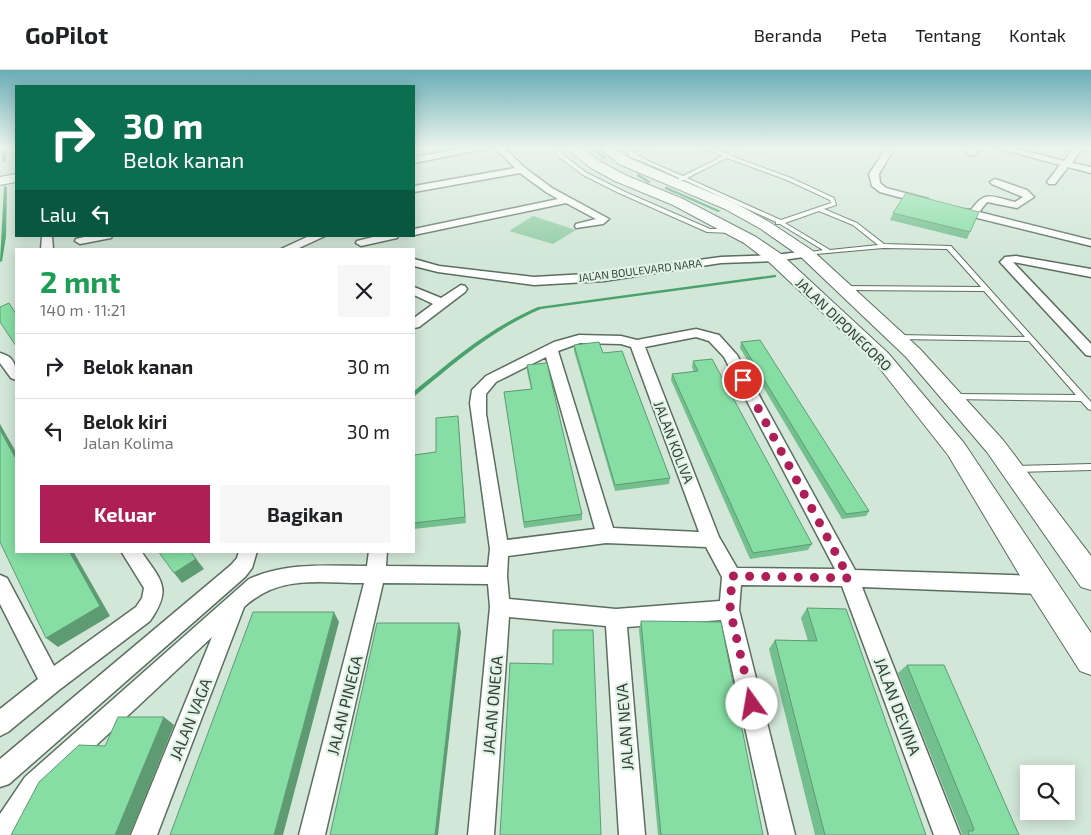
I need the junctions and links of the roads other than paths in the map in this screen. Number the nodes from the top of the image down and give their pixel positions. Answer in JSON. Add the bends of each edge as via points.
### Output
{"nodes":[{"id":1,"x":453,"y":183,"type":"edge"},
{"id":2,"x":541,"y":183,"type":"edge"},
{"id":3,"x":602,"y":183,"type":"edge"},
{"id":4,"x":631,"y":183,"type":"edge"},
{"id":5,"x":683,"y":183,"type":"edge"},
{"id":6,"x":684,"y":183,"type":"edge"},
{"id":7,"x":797,"y":183,"type":"edge"},
{"id":8,"x":875,"y":183,"type":"edge"},
{"id":9,"x":997,"y":183,"type":"edge"},
{"id":10,"x":415,"y":190,"type":"edge"},
{"id":11,"x":566,"y":200,"type":"junction"},
{"id":12,"x":730,"y":206,"type":"junction"},
{"id":13,"x":819,"y":209,"type":"junction"},
{"id":14,"x":973,"y":214,"type":"junction"},
{"id":15,"x":704,"y":215,"type":"junction"},
{"id":16,"x":773,"y":224,"type":"junction"},
{"id":17,"x":580,"y":226,"type":"dead end"},
{"id":18,"x":735,"y":231,"type":"junction"},
{"id":19,"x":415,"y":232,"type":"edge"},
{"id":20,"x":102,"y":237,"type":"edge"},
{"id":21,"x":386,"y":237,"type":"edge"},
{"id":22,"x":311,"y":239,"type":"edge"},
{"id":23,"x":358,"y":241,"type":"joint"},
{"id":24,"x":80,"y":242,"type":"edge"},
{"id":25,"x":1091,"y":243,"type":"edge"},
{"id":26,"x":883,"y":246,"type":"junction"},
{"id":27,"x":288,"y":248,"type":"edge"},
{"id":28,"x":372,"y":248,"type":"edge"},
{"id":29,"x":830,"y":252,"type":"junction"},
{"id":30,"x":807,"y":254,"type":"junction"},
{"id":31,"x":775,"y":258,"type":"junction"},
{"id":32,"x":415,"y":262,"type":"edge"},
{"id":33,"x":1006,"y":262,"type":"joint"},
{"id":34,"x":1091,"y":273,"type":"edge"},
{"id":35,"x":843,"y":288,"type":"junction"},
{"id":36,"x":461,"y":289,"type":"dead end"},
{"id":37,"x":986,"y":289,"type":"junction"},
{"id":38,"x":415,"y":291,"type":"edge"},
{"id":39,"x":441,"y":304,"type":"junction"},
{"id":40,"x":415,"y":323,"type":"edge"},
{"id":41,"x":896,"y":338,"type":"junction"},
{"id":42,"x":1031,"y":339,"type":"junction"},
{"id":43,"x":638,"y":344,"type":"junction"},
{"id":44,"x":551,"y":350,"type":"junction"},
{"id":45,"x":1091,"y":352,"type":"edge"},
{"id":46,"x":0,"y":357,"type":"edge"},
{"id":47,"x":15,"y":374,"type":"edge"},
{"id":48,"x":952,"y":397,"type":"junction"},
{"id":49,"x":1083,"y":398,"type":"junction"},
{"id":50,"x":1091,"y":407,"type":"edge"},
{"id":51,"x":995,"y":446,"type":"junction"},
{"id":52,"x":956,"y":449,"type":"junction"},
{"id":53,"x":1091,"y":467,"type":"edge"},
{"id":54,"x":1011,"y":469,"type":"junction"},
{"id":55,"x":606,"y":535,"type":"junction"},
{"id":56,"x":711,"y":540,"type":"junction"},
{"id":57,"x":499,"y":549,"type":"junction"},
{"id":58,"x":131,"y":553,"type":"edge"},
{"id":59,"x":247,"y":553,"type":"edge"},
{"id":60,"x":378,"y":553,"type":"edge"},
{"id":61,"x":376,"y":574,"type":"junction"},
{"id":62,"x":497,"y":576,"type":"junction"},
{"id":63,"x":732,"y":576,"type":"junction"},
{"id":64,"x":849,"y":578,"type":"junction"},
{"id":65,"x":1091,"y":578,"type":"edge"},
{"id":66,"x":0,"y":584,"type":"edge"},
{"id":67,"x":1041,"y":585,"type":"junction"},
{"id":68,"x":236,"y":602,"type":"junction"},
{"id":69,"x":500,"y":607,"type":"junction"},
{"id":70,"x":730,"y":610,"type":"junction"},
{"id":71,"x":6,"y":612,"type":"edge"},
{"id":72,"x":616,"y":618,"type":"junction"},
{"id":73,"x":1091,"y":660,"type":"edge"},
{"id":74,"x":51,"y":682,"type":"junction"},
{"id":75,"x":0,"y":724,"type":"edge"},
{"id":76,"x":0,"y":775,"type":"edge"},
{"id":77,"x":3,"y":835,"type":"edge"},
{"id":78,"x":144,"y":835,"type":"edge"},
{"id":79,"x":312,"y":835,"type":"edge"},
{"id":80,"x":481,"y":835,"type":"edge"},
{"id":81,"x":632,"y":835,"type":"edge"},
{"id":82,"x":782,"y":835,"type":"edge"},
{"id":83,"x":947,"y":835,"type":"edge"}],
"edges":[{"from":1,"to":10,"type":"street"},
{"from":2,"to":11,"type":"street"},
{"from":3,"to":18,"type":"lane","via":[[709,231]]},
{"from":4,"to":15,"type":"street","name":"JALAN DIPONEGORO"},
{"from":5,"to":12,"type":"street","name":"JALAN DIPONEGORO"},
{"from":6,"to":16,"type":"lane"},
{"from":7,"to":13,"type":"lane","via":[[832,199],[834,204]]},
{"from":8,"to":14,"type":"street","via":[[876,187]]},
{"from":9,"to":14,"type":"street","via":[[1024,192],[1029,198],[1017,205],[986,199]]},
{"from":11,"to":17,"type":"street","via":[[604,219]]},
{"from":11,"to":19,"type":"street"},
{"from":12,"to":15,"type":"street","via":[[730,211],[722,214]]},
{"from":12,"to":16,"type":"street","name":"JALAN DIPONEGORO"},
{"from":13,"to":16,"type":"lane"},
{"from":13,"to":26,"type":"lane","via":[[855,224]]},
{"from":14,"to":25,"type":"street"},
{"from":15,"to":18,"type":"street","name":"JALAN DIPONEGORO"},
{"from":16,"to":29,"type":"lane"},
{"from":16,"to":30,"type":"street","name":"JALAN DIPONEGORO"},
{"from":18,"to":31,"type":"street","name":"JALAN DIPONEGORO"},
{"from":20,"to":24,"type":"street"},
{"from":21,"to":23,"type":"street"},
{"from":22,"to":27,"type":"street"},
{"from":23,"to":28,"type":"street"},
{"from":26,"to":29,"type":"lane"},
{"from":26,"to":37,"type":"lane","via":[[949,247]]},
{"from":29,"to":30,"type":"lane"},
{"from":30,"to":31,"type":"street","name":"JALAN BOULEVARD NARA"},
{"from":30,"to":35,"type":"street","name":"JALAN DIPONEGORO"},
{"from":31,"to":32,"type":"street","name":"JALAN BOULEVARD NARA","via":[[720,260],[604,277],[534,281],[438,269]]},
{"from":31,"to":52,"type":"street","name":"JALAN DIPONEGORO","via":[[881,357]]},
{"from":33,"to":34,"type":"street","via":[[1016,259]]},
{"from":33,"to":45,"type":"street"},
{"from":35,"to":37,"type":"lane"},
{"from":35,"to":41,"type":"street","name":"JALAN DIPONEGORO"},
{"from":36,"to":39,"type":"street"},
{"from":37,"to":42,"type":"lane"},
{"from":38,"to":39,"type":"street"},
{"from":39,"to":40,"type":"street"},
{"from":41,"to":42,"type":"lane"},
{"from":41,"to":48,"type":"street","name":"JALAN DIPONEGORO"},
{"from":42,"to":49,"type":"lane"},
{"from":43,"to":44,"type":"street","via":[[621,340],[579,339]]},
{"from":43,"to":56,"type":"street","name":"JALAN KOLIVA"},
{"from":43,"to":64,"type":"street","name":"JALAN DEVINA","via":[[696,334],[714,338],[730,355]]},
{"from":44,"to":55,"type":"street"},
{"from":44,"to":57,"type":"street","name":"JALAN ONEGA","via":[[482,385],[477,400]]},
{"from":46,"to":47,"type":"street","via":[[7,361]]},
{"from":48,"to":49,"type":"lane"},
{"from":48,"to":51,"type":"street","name":"JALAN DIPONEGORO"},
{"from":49,"to":50,"type":"lane"},
{"from":51,"to":52,"type":"street"},
{"from":51,"to":54,"type":"street","name":"JALAN DIPONEGORO"},
{"from":52,"to":67,"type":"street","name":"JALAN DIPONEGORO"},
{"from":53,"to":54,"type":"lane"},
{"from":54,"to":65,"type":"street","name":"JALAN DIPONEGORO"},
{"from":55,"to":56,"type":"street"},
{"from":55,"to":57,"type":"street"},
{"from":56,"to":63,"type":"street","name":"JALAN KOLIVA"},
{"from":57,"to":62,"type":"street","name":"JALAN ONEGA"},
{"from":58,"to":74,"type":"street","via":[[154,587],[152,601],[143,614]]},
{"from":59,"to":76,"type":"street","via":[[238,571]]},
{"from":60,"to":61,"type":"street","name":"JALAN PINEGA"},
{"from":61,"to":62,"type":"street"},
{"from":61,"to":68,"type":"street","via":[[279,576],[264,581]]},
{"from":61,"to":79,"type":"street","name":"JALAN PINEGA"},
{"from":62,"to":69,"type":"street","name":"JALAN ONEGA"},
{"from":63,"to":64,"type":"street"},
{"from":63,"to":70,"type":"street"},
{"from":64,"to":67,"type":"street"},
{"from":64,"to":83,"type":"street","name":"JALAN DEVINA"},
{"from":66,"to":71,"type":"street"},
{"from":67,"to":73,"type":"street","name":"JALAN DIPONEGORO"},
{"from":68,"to":77,"type":"street","via":[[34,786]]},
{"from":68,"to":78,"type":"street","name":"JALAN VAGA"},
{"from":69,"to":72,"type":"street"},
{"from":69,"to":80,"type":"street","name":"JALAN ONEGA"},
{"from":70,"to":72,"type":"street"},
{"from":70,"to":82,"type":"street"},
{"from":71,"to":74,"type":"street"},
{"from":72,"to":81,"type":"street","name":"JALAN NEVA"},
{"from":74,"to":75,"type":"street"}]}
